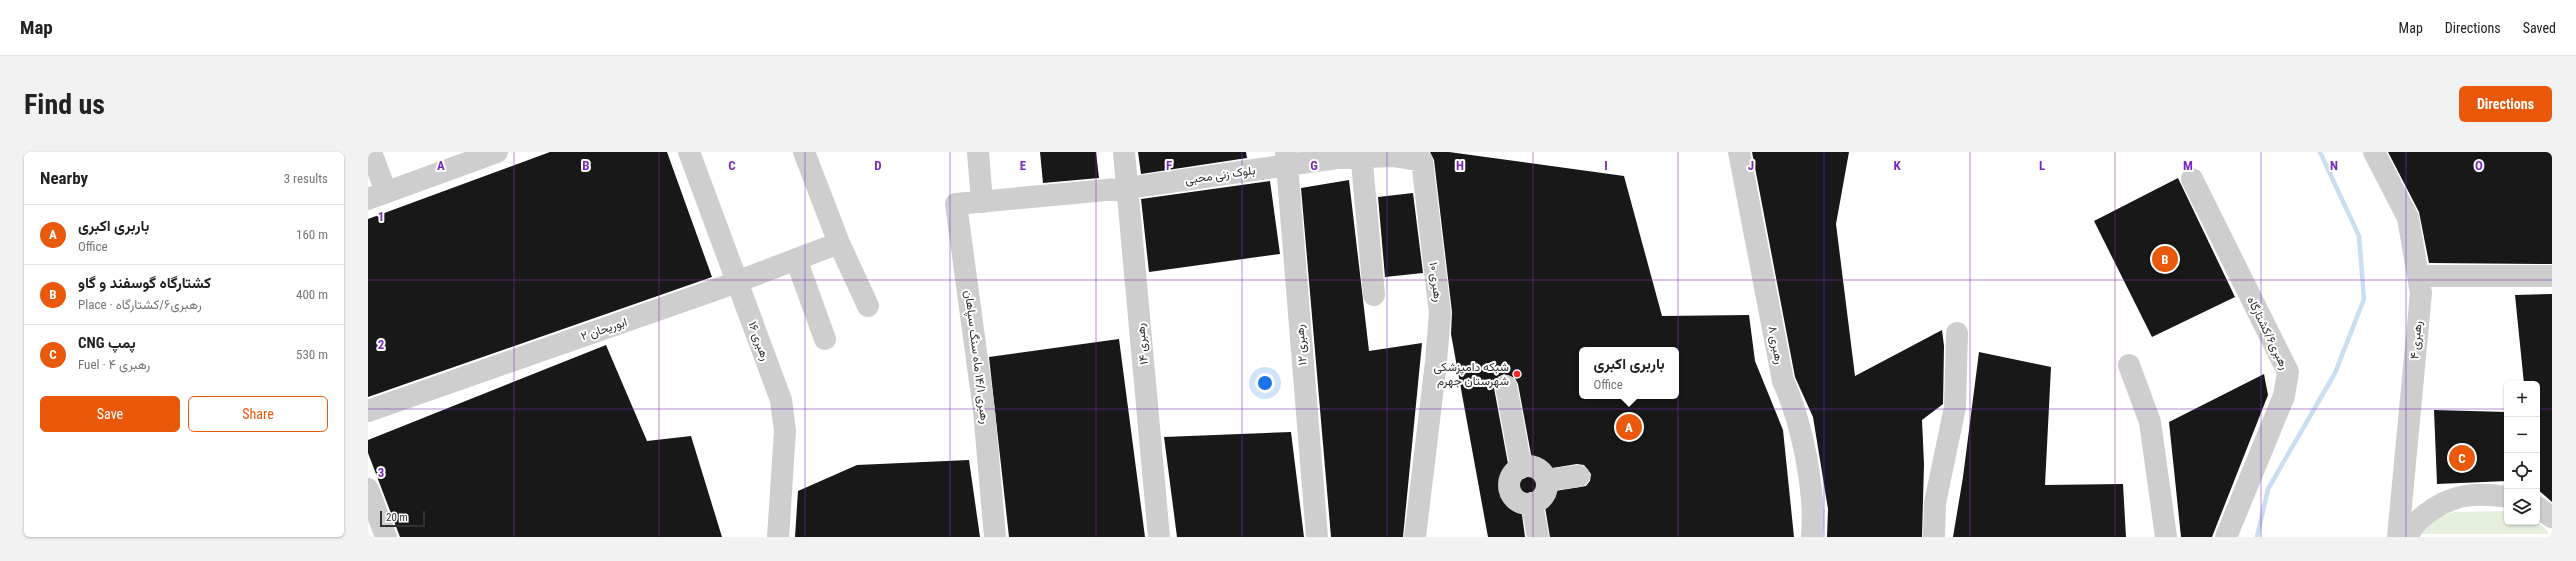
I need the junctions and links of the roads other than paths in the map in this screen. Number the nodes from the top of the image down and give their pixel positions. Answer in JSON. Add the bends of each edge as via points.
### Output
{"nodes":[{"id":1,"x":370,"y":152,"type":"edge"},
{"id":2,"x":689,"y":152,"type":"edge"},
{"id":3,"x":804,"y":152,"type":"edge"},
{"id":4,"x":978,"y":152,"type":"edge"},
{"id":5,"x":1124,"y":152,"type":"edge"},
{"id":6,"x":1739,"y":152,"type":"edge"},
{"id":7,"x":2374,"y":152,"type":"edge"},
{"id":8,"x":492,"y":153,"type":"edge"},
{"id":9,"x":1362,"y":155,"type":"edge"},
{"id":10,"x":1287,"y":158,"type":"edge"},
{"id":11,"x":2192,"y":179,"type":"dead end"},
{"id":12,"x":1128,"y":188,"type":"junction"},
{"id":13,"x":377,"y":195,"type":"edge"},
{"id":14,"x":982,"y":202,"type":"junction"},
{"id":15,"x":839,"y":243,"type":"junction"},
{"id":16,"x":796,"y":259,"type":"junction"},
{"id":17,"x":2419,"y":276,"type":"junction"},
{"id":18,"x":2552,"y":276,"type":"edge"},
{"id":19,"x":737,"y":282,"type":"junction"},
{"id":20,"x":1374,"y":295,"type":"dead end"},
{"id":21,"x":868,"y":306,"type":"dead end"},
{"id":22,"x":1956,"y":333,"type":"dead end"},
{"id":23,"x":825,"y":339,"type":"dead end"},
{"id":24,"x":2129,"y":365,"type":"dead end"},
{"id":25,"x":1506,"y":386,"type":"dead end"},
{"id":26,"x":368,"y":411,"type":"edge"},
{"id":27,"x":1521,"y":466,"type":"junction"},
{"id":28,"x":1580,"y":476,"type":"dead end"},
{"id":29,"x":1547,"y":480,"type":"junction"},
{"id":30,"x":368,"y":488,"type":"edge"},
{"id":31,"x":2504,"y":497,"type":"edge"},
{"id":32,"x":1532,"y":504,"type":"junction"},
{"id":33,"x":2540,"y":509,"type":"edge"},
{"id":34,"x":2552,"y":517,"type":"edge"},
{"id":35,"x":386,"y":537,"type":"edge"},
{"id":36,"x":778,"y":537,"type":"edge"},
{"id":37,"x":995,"y":537,"type":"edge"},
{"id":38,"x":1159,"y":537,"type":"edge"},
{"id":39,"x":1317,"y":537,"type":"edge"},
{"id":40,"x":1414,"y":537,"type":"edge"},
{"id":41,"x":1538,"y":537,"type":"edge"},
{"id":42,"x":1812,"y":537,"type":"edge"},
{"id":43,"x":1934,"y":537,"type":"edge"},
{"id":44,"x":2166,"y":537,"type":"edge"},
{"id":45,"x":2226,"y":537,"type":"edge"},
{"id":46,"x":2398,"y":537,"type":"edge"},
{"id":47,"x":2408,"y":537,"type":"edge"}],
"edges":[{"from":1,"to":13,"type":"street"},
{"from":2,"to":19,"type":"street","name":"رهبری ۱۶"},
{"from":3,"to":15,"type":"street"},
{"from":4,"to":14,"type":"street"},
{"from":5,"to":12,"type":"street","name":"رهبری ۱۴"},
{"from":6,"to":42,"type":"street","name":"رهبری ۸","via":[[1783,381],[1795,408],[1802,444],[1813,525]]},
{"from":7,"to":17,"type":"street","name":"رهبری ۴","via":[[2408,218]]},
{"from":8,"to":13,"type":"street"},
{"from":9,"to":10,"type":"street","name":"رهبری ۱۰"},
{"from":9,"to":20,"type":"street"},
{"from":9,"to":40,"type":"street","name":"رهبری ۱۰","via":[[1394,156],[1422,161],[1440,313]]},
{"from":10,"to":12,"type":"street","name":"بلوک زنی محبی"},
{"from":10,"to":39,"type":"street","name":"رهبری ۱۲"},
{"from":11,"to":45,"type":"street","name":"رهبری۶/کشتارگاه","via":[[2288,372],[2284,396]]},
{"from":12,"to":14,"type":"street","name":"رهبری ۱۴/۱ ماه سنگ سپاهان"},
{"from":12,"to":38,"type":"street","name":"رهبری ۱۴"},
{"from":14,"to":37,"type":"street","name":"رهبری ۱۴/۱ ماه سنگ سپاهان","via":[[956,204],[984,411]]},
{"from":15,"to":16,"type":"street","name":"ابوریحان ۲"},
{"from":15,"to":21,"type":"street"},
{"from":16,"to":19,"type":"street","name":"ابوریحان ۲"},
{"from":16,"to":23,"type":"street"},
{"from":17,"to":18,"type":"street"},
{"from":17,"to":46,"type":"street","name":"رهبری ۴","via":[[2421,293]]},
{"from":19,"to":26,"type":"street","name":"ابوریحان ۲"},
{"from":19,"to":36,"type":"street","name":"رهبری ۱۶","via":[[781,400],[785,431]]},
{"from":22,"to":43,"type":"street","via":[[1955,407],[1935,503]]},
{"from":24,"to":44,"type":"street","via":[[2150,422]]},
{"from":25,"to":27,"type":"street"},
{"from":27,"to":29,"type":"street","via":[[1536,467]]},
{"from":27,"to":32,"type":"street","via":[[1509,479],[1510,492],[1518,502]]},
{"from":28,"to":29,"type":"street"},
{"from":29,"to":32,"type":"street","via":[[1546,493]]},
{"from":30,"to":35,"type":"street"},
{"from":31,"to":47,"type":"street","via":[[2484,494],[2459,496],[2438,504],[2412,526]]},
{"from":32,"to":41,"type":"street"},
{"from":33,"to":34,"type":"street"}]}
